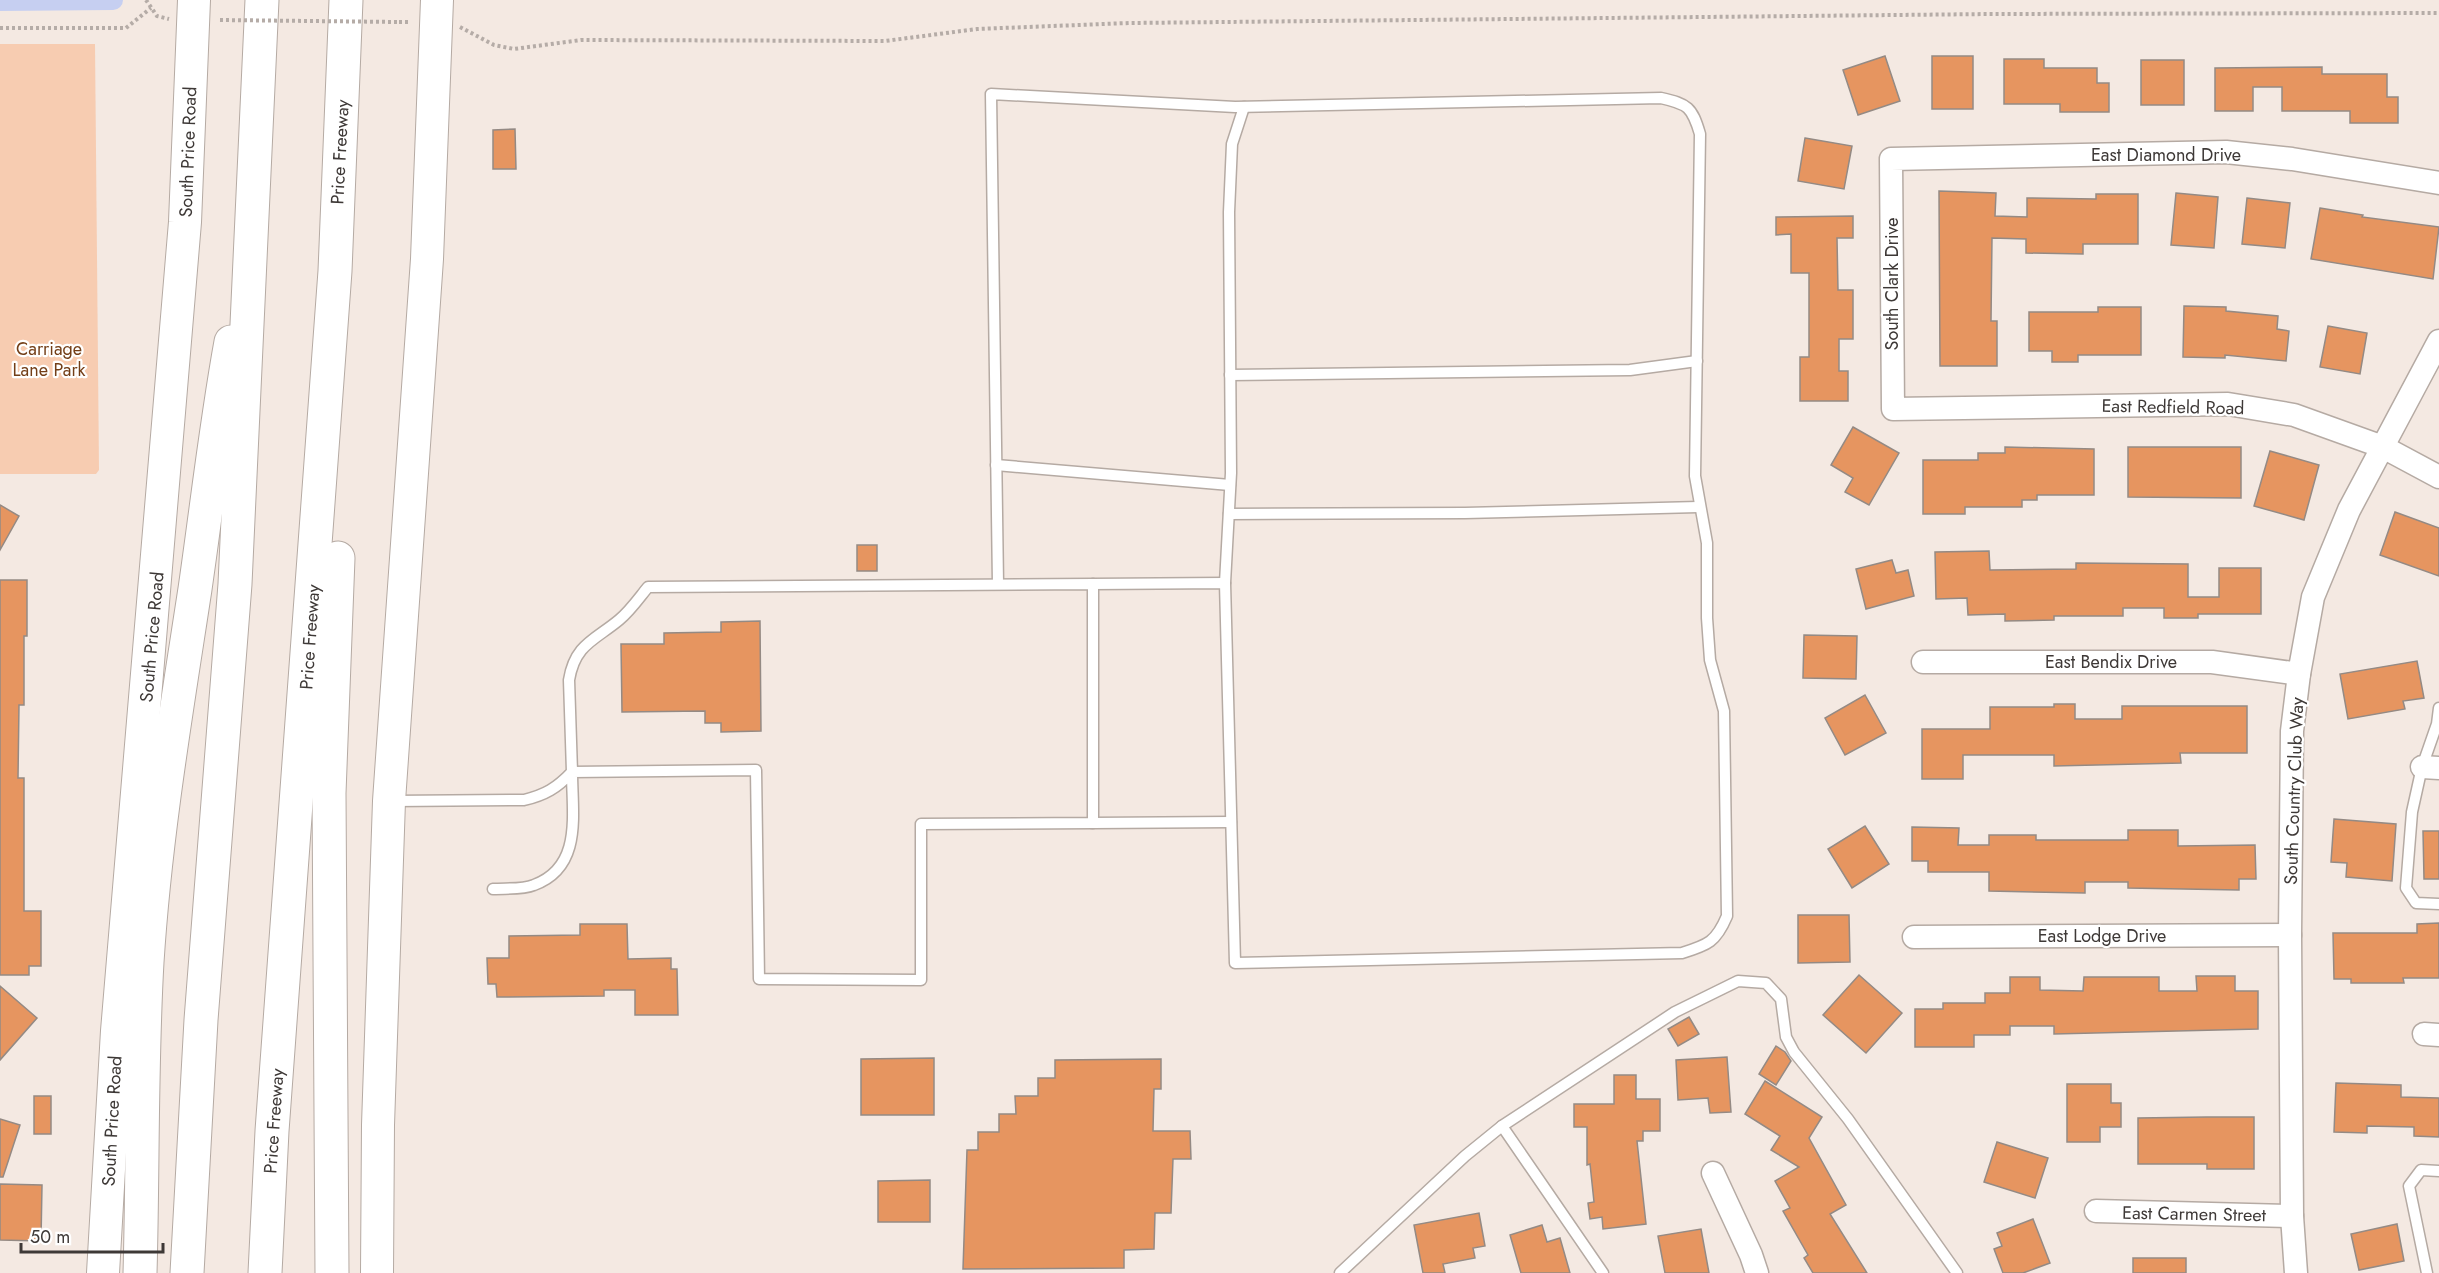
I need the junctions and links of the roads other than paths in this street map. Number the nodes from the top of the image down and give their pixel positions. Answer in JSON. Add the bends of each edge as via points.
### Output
{"nodes":[{"id":1,"x":194,"y":0,"type":"edge"},
{"id":2,"x":261,"y":0,"type":"edge"},
{"id":3,"x":346,"y":0,"type":"edge"},
{"id":4,"x":437,"y":12,"type":"edge"},
{"id":5,"x":1244,"y":107,"type":"junction"},
{"id":6,"x":1891,"y":159,"type":"joint"},
{"id":7,"x":2439,"y":183,"type":"edge"},
{"id":8,"x":253,"y":216,"type":"junction"},
{"id":9,"x":335,"y":271,"type":"junction"},
{"id":10,"x":2439,"y":341,"type":"edge"},
{"id":11,"x":1696,"y":361,"type":"junction"},
{"id":12,"x":1230,"y":375,"type":"junction"},
{"id":13,"x":1893,"y":409,"type":"joint"},
{"id":14,"x":2383,"y":447,"type":"junction"},
{"id":15,"x":996,"y":465,"type":"junction"},
{"id":16,"x":2439,"y":477,"type":"edge"},
{"id":17,"x":1230,"y":485,"type":"junction"},
{"id":18,"x":1698,"y":507,"type":"junction"},
{"id":19,"x":1228,"y":514,"type":"junction"},
{"id":20,"x":1225,"y":583,"type":"junction"},
{"id":21,"x":998,"y":584,"type":"junction"},
{"id":22,"x":1093,"y":584,"type":"junction"},
{"id":23,"x":1923,"y":662,"type":"dead end"},
{"id":24,"x":2299,"y":674,"type":"junction"},
{"id":25,"x":2439,"y":708,"type":"edge"},
{"id":26,"x":2431,"y":767,"type":"edge"},
{"id":27,"x":572,"y":772,"type":"junction"},
{"id":28,"x":389,"y":801,"type":"junction"},
{"id":29,"x":1231,"y":822,"type":"junction"},
{"id":30,"x":1093,"y":823,"type":"junction"},
{"id":31,"x":493,"y":889,"type":"dead end"},
{"id":32,"x":2439,"y":904,"type":"edge"},
{"id":33,"x":2290,"y":935,"type":"junction"},
{"id":34,"x":1914,"y":937,"type":"dead end"},
{"id":35,"x":1502,"y":1126,"type":"junction"},
{"id":36,"x":2439,"y":1171,"type":"edge"},
{"id":37,"x":1713,"y":1173,"type":"dead end"},
{"id":38,"x":2096,"y":1211,"type":"dead end"},
{"id":39,"x":2292,"y":1216,"type":"junction"},
{"id":40,"x":103,"y":1273,"type":"edge"},
{"id":41,"x":140,"y":1273,"type":"edge"},
{"id":42,"x":187,"y":1273,"type":"edge"},
{"id":43,"x":265,"y":1273,"type":"edge"},
{"id":44,"x":332,"y":1273,"type":"edge"},
{"id":45,"x":377,"y":1273,"type":"edge"},
{"id":46,"x":1340,"y":1273,"type":"edge"},
{"id":47,"x":1604,"y":1273,"type":"edge"},
{"id":48,"x":1756,"y":1273,"type":"edge"},
{"id":49,"x":1957,"y":1273,"type":"edge"},
{"id":50,"x":2296,"y":1273,"type":"edge"},
{"id":51,"x":2427,"y":1273,"type":"edge"}],
"edges":[{"from":1,"to":40,"type":"main road","name":"South Price Road","via":[[185,234],[117,1031]]},
{"from":2,"to":8,"type":"highway"},
{"from":3,"to":9,"type":"highway","name":"Price Freeway"},
{"from":4,"to":28,"type":"main road","via":[[427,259]]},
{"from":5,"to":11,"type":"lane","via":[[1661,98],[1684,103],[1700,134]]},
{"from":5,"to":12,"type":"lane","via":[[1233,144],[1230,200]]},
{"from":5,"to":15,"type":"lane","via":[[991,94]]},
{"from":6,"to":7,"type":"street","name":"East Diamond Drive","via":[[2226,152]]},
{"from":6,"to":13,"type":"street","name":"South Clark Drive"},
{"from":8,"to":41,"type":"highway","via":[[218,415],[166,776],[147,961]]},
{"from":8,"to":42,"type":"highway","via":[[235,584],[201,1020]]},
{"from":9,"to":43,"type":"highway","name":"Price Freeway"},
{"from":9,"to":44,"type":"highway","via":[[340,535],[329,793]]},
{"from":10,"to":14,"type":"street","name":"South Country Club Way"},
{"from":11,"to":12,"type":"lane","via":[[1630,370]]},
{"from":11,"to":18,"type":"lane"},
{"from":12,"to":17,"type":"lane"},
{"from":13,"to":14,"type":"street","name":"East Redfield Road","via":[[2228,404],[2294,415]]},
{"from":14,"to":16,"type":"street","name":"East Redfield Road"},
{"from":14,"to":24,"type":"street","name":"South Country Club Way","via":[[2349,510],[2313,597]]},
{"from":15,"to":17,"type":"lane"},
{"from":15,"to":21,"type":"lane"},
{"from":17,"to":19,"type":"lane"},
{"from":18,"to":19,"type":"lane"},
{"from":18,"to":29,"type":"lane","via":[[1707,543],[1710,660],[1724,711],[1727,916],[1719,934],[1705,945],[1682,953],[1235,963]]},
{"from":19,"to":20,"type":"lane"},
{"from":20,"to":22,"type":"lane"},
{"from":20,"to":29,"type":"lane"},
{"from":21,"to":22,"type":"lane"},
{"from":21,"to":27,"type":"lane","via":[[648,587],[620,619],[580,650],[572,665]]},
{"from":22,"to":30,"type":"lane"},
{"from":23,"to":24,"type":"street","name":"East Bendix Drive","via":[[2212,662]]},
{"from":24,"to":33,"type":"street","name":"South Country Club Way","via":[[2292,731]]},
{"from":25,"to":26,"type":"lane"},
{"from":26,"to":32,"type":"lane","via":[[2412,812],[2406,888],[2416,903]]},
{"from":27,"to":28,"type":"lane","via":[[544,795],[524,800]]},
{"from":27,"to":30,"type":"lane","via":[[756,770],[759,979],[921,980],[921,824]]},
{"from":27,"to":31,"type":"lane","via":[[573,837],[567,858],[552,876],[533,886]]},
{"from":28,"to":45,"type":"main road"},
{"from":29,"to":30,"type":"lane"},
{"from":33,"to":34,"type":"street","name":"East Lodge Drive"},
{"from":33,"to":39,"type":"street","name":"South Country Club Way"},
{"from":35,"to":46,"type":"lane"},
{"from":35,"to":47,"type":"lane"},
{"from":35,"to":49,"type":"lane","via":[[1674,1012],[1738,981],[1766,983],[1781,999],[1786,1037],[1794,1052],[1848,1119]]},
{"from":36,"to":51,"type":"lane","via":[[2421,1170],[2409,1186]]},
{"from":37,"to":48,"type":"street","via":[[1752,1255]]},
{"from":38,"to":39,"type":"street","name":"East Carmen Street"},
{"from":39,"to":50,"type":"street","name":"South Country Club Way"}]}
